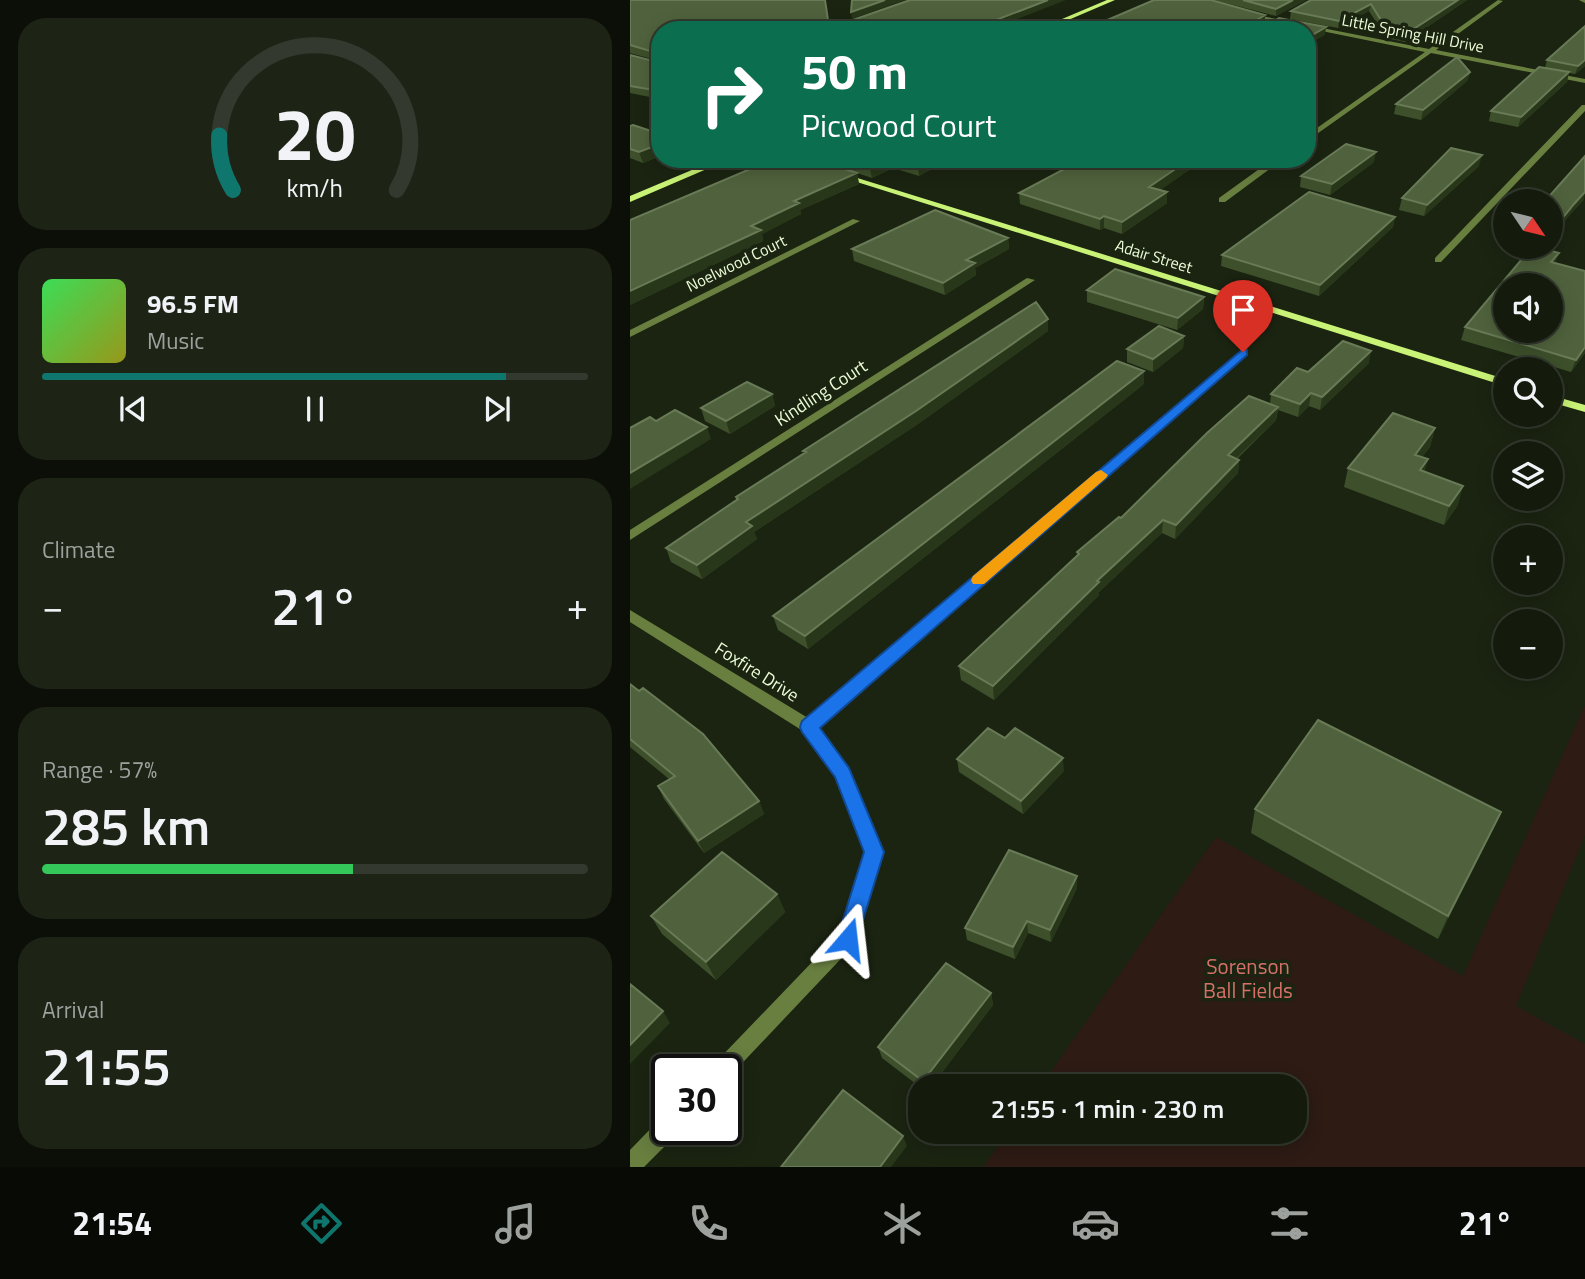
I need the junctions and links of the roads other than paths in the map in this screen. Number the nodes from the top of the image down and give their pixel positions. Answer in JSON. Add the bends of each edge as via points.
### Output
{"nodes":[{"id":1,"x":1112,"y":0,"type":"edge"},
{"id":2,"x":1500,"y":1,"type":"edge"},
{"id":3,"x":1241,"y":14,"type":"edge"},
{"id":4,"x":1286,"y":16,"type":"edge"},
{"id":5,"x":869,"y":17,"type":"edge"},
{"id":6,"x":857,"y":21,"type":"edge"},
{"id":7,"x":1061,"y":21,"type":"edge"},
{"id":8,"x":1276,"y":21,"type":"joint"},
{"id":9,"x":1316,"y":29,"type":"edge"},
{"id":10,"x":1431,"y":51,"type":"junction"},
{"id":11,"x":1585,"y":81,"type":"edge"},
{"id":12,"x":1585,"y":107,"type":"edge"},
{"id":13,"x":1316,"y":133,"type":"edge"},
{"id":14,"x":704,"y":168,"type":"edge"},
{"id":15,"x":1266,"y":168,"type":"edge"},
{"id":16,"x":832,"y":172,"type":"edge"},
{"id":17,"x":630,"y":199,"type":"edge"},
{"id":18,"x":1222,"y":200,"type":"dead end"},
{"id":19,"x":856,"y":221,"type":"dead end"},
{"id":20,"x":1438,"y":260,"type":"dead end"},
{"id":21,"x":1030,"y":280,"type":"dead end"},
{"id":22,"x":630,"y":334,"type":"edge"},
{"id":23,"x":1243,"y":352,"type":"dead end"},
{"id":24,"x":1493,"y":379,"type":"edge"},
{"id":25,"x":1563,"y":402,"type":"edge"},
{"id":26,"x":1585,"y":409,"type":"edge"},
{"id":27,"x":630,"y":536,"type":"edge"},
{"id":28,"x":630,"y":615,"type":"edge"},
{"id":29,"x":809,"y":727,"type":"junction"},
{"id":30,"x":737,"y":1054,"type":"edge"},
{"id":31,"x":651,"y":1144,"type":"edge"},
{"id":32,"x":630,"y":1166,"type":"edge"}],
"edges":[{"from":1,"to":7,"type":"street"},
{"from":2,"to":10,"type":"street"},
{"from":3,"to":8,"type":"street","name":"Little Spring Hill Drive"},
{"from":4,"to":8,"type":"street"},
{"from":5,"to":6,"type":"street"},
{"from":9,"to":10,"type":"street","name":"Little Spring Hill Drive"},
{"from":10,"to":11,"type":"street","name":"Little Spring Hill Drive"},
{"from":10,"to":13,"type":"street"},
{"from":12,"to":20,"type":"street"},
{"from":14,"to":17,"type":"street"},
{"from":15,"to":18,"type":"street"},
{"from":16,"to":24,"type":"street","name":"Adair Street"},
{"from":19,"to":22,"type":"street","name":"Noelwood Court"},
{"from":21,"to":27,"type":"street","name":"Kindling Court"},
{"from":23,"to":29,"type":"street"},
{"from":25,"to":26,"type":"street"},
{"from":28,"to":29,"type":"street","name":"Foxfire Drive"},
{"from":29,"to":30,"type":"street","name":"Foxfire Drive","via":[[843,774],[874,852],[848,939]]},
{"from":31,"to":32,"type":"street"}]}
